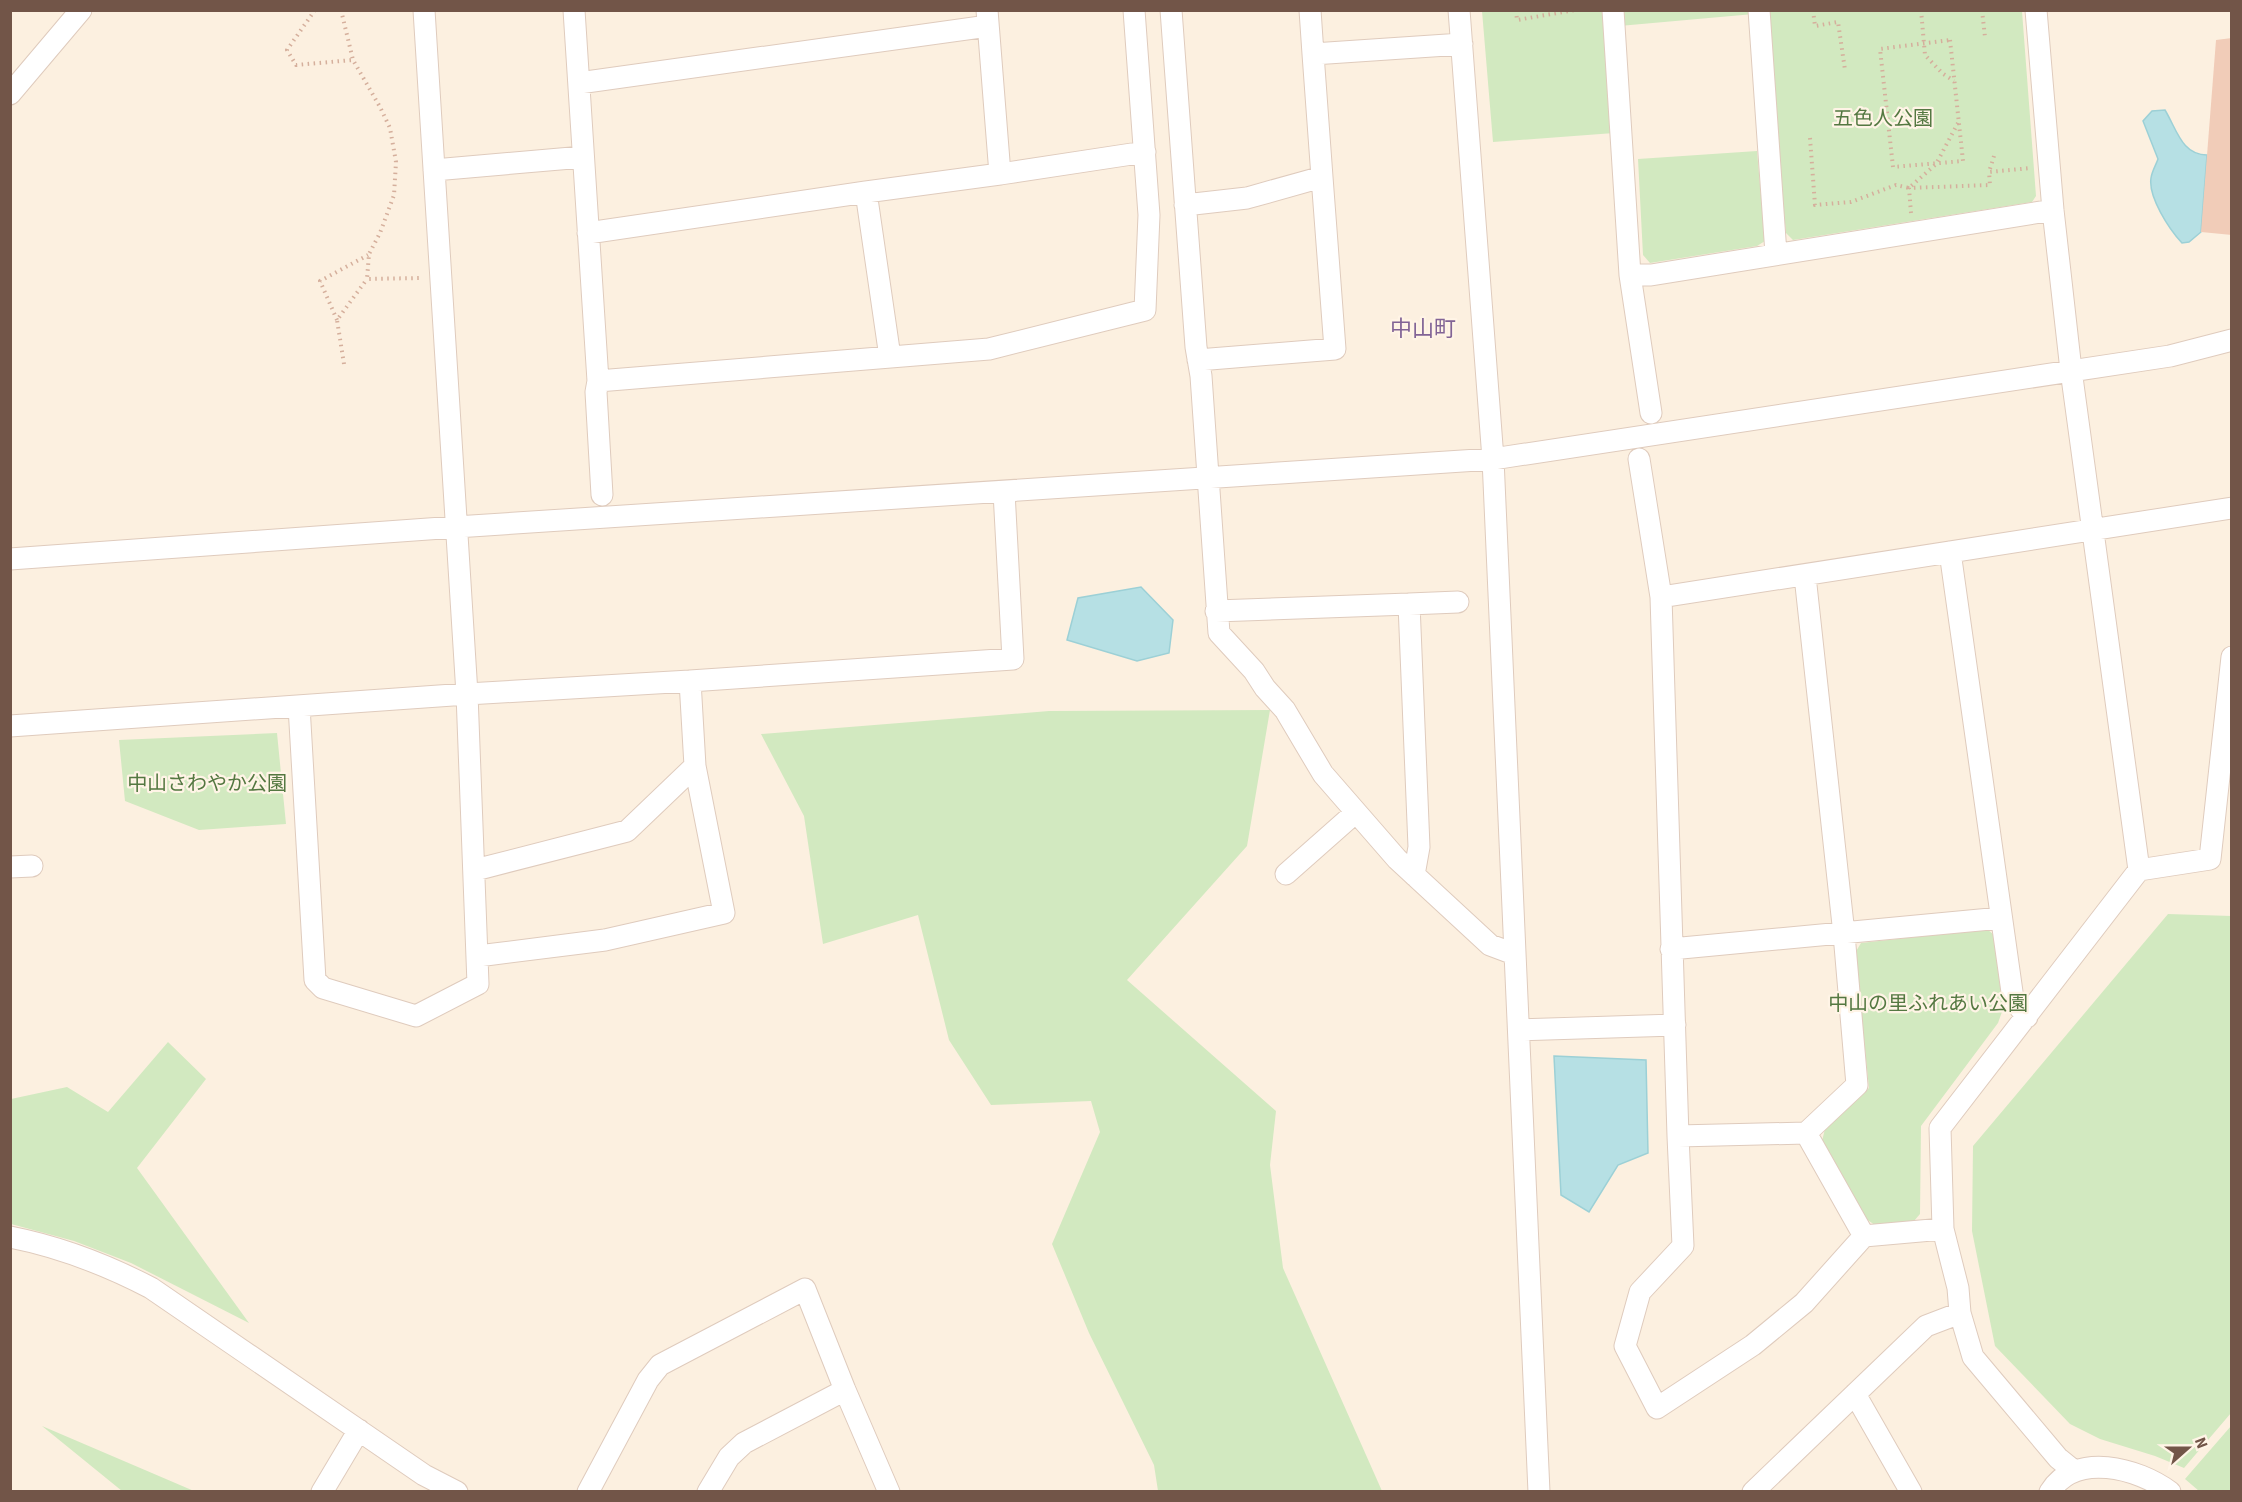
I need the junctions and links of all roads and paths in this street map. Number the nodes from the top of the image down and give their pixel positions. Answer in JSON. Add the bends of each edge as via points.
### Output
{"nodes":[{"id":1,"x":81,"y":10,"type":"edge"},
{"id":2,"x":315,"y":10,"type":"edge"},
{"id":3,"x":341,"y":10,"type":"edge"},
{"id":4,"x":424,"y":10,"type":"edge"},
{"id":5,"x":574,"y":10,"type":"edge"},
{"id":6,"x":1134,"y":10,"type":"edge"},
{"id":7,"x":1171,"y":10,"type":"edge"},
{"id":8,"x":1310,"y":10,"type":"edge"},
{"id":9,"x":1459,"y":10,"type":"edge"},
{"id":10,"x":1516,"y":10,"type":"edge"},
{"id":11,"x":1575,"y":10,"type":"edge"},
{"id":12,"x":1613,"y":10,"type":"edge"},
{"id":13,"x":1759,"y":10,"type":"edge"},
{"id":14,"x":1813,"y":10,"type":"edge"},
{"id":15,"x":1921,"y":10,"type":"edge"},
{"id":16,"x":1982,"y":10,"type":"edge"},
{"id":17,"x":2036,"y":10,"type":"edge"},
{"id":18,"x":988,"y":18,"type":"edge"},
{"id":19,"x":1985,"y":37,"type":"dead end"},
{"id":20,"x":1924,"y":42,"type":"junction"},
{"id":21,"x":1462,"y":44,"type":"junction"},
{"id":22,"x":1313,"y":54,"type":"junction"},
{"id":23,"x":353,"y":60,"type":"junction"},
{"id":24,"x":1845,"y":70,"type":"dead end"},
{"id":25,"x":1954,"y":81,"type":"junction"},
{"id":26,"x":579,"y":83,"type":"junction"},
{"id":27,"x":10,"y":94,"type":"edge"},
{"id":28,"x":1959,"y":123,"type":"junction"},
{"id":29,"x":1810,"y":138,"type":"dead end"},
{"id":30,"x":1145,"y":152,"type":"junction"},
{"id":31,"x":1994,"y":156,"type":"dead end"},
{"id":32,"x":583,"y":157,"type":"junction"},
{"id":33,"x":1936,"y":164,"type":"junction"},
{"id":34,"x":2049,"y":166,"type":"junction"},
{"id":35,"x":434,"y":170,"type":"junction"},
{"id":36,"x":1989,"y":172,"type":"junction"},
{"id":37,"x":1000,"y":174,"type":"junction"},
{"id":38,"x":1322,"y":177,"type":"junction"},
{"id":39,"x":1909,"y":188,"type":"junction"},
{"id":40,"x":866,"y":192,"type":"junction"},
{"id":41,"x":1185,"y":206,"type":"junction"},
{"id":42,"x":2053,"y":210,"type":"junction"},
{"id":43,"x":1912,"y":231,"type":"junction"},
{"id":44,"x":588,"y":232,"type":"junction"},
{"id":45,"x":369,"y":254,"type":"junction"},
{"id":46,"x":1776,"y":254,"type":"junction"},
{"id":47,"x":1630,"y":275,"type":"junction"},
{"id":48,"x":423,"y":278,"type":"dead end"},
{"id":49,"x":367,"y":279,"type":"junction"},
{"id":50,"x":337,"y":320,"type":"junction"},
{"id":51,"x":2232,"y":340,"type":"edge"},
{"id":52,"x":890,"y":357,"type":"junction"},
{"id":53,"x":1198,"y":360,"type":"junction"},
{"id":54,"x":344,"y":364,"type":"dead end"},
{"id":55,"x":2071,"y":369,"type":"junction"},
{"id":56,"x":598,"y":381,"type":"junction"},
{"id":57,"x":1651,"y":414,"type":"dead end"},
{"id":58,"x":1493,"y":459,"type":"junction"},
{"id":59,"x":1639,"y":459,"type":"dead end"},
{"id":60,"x":1207,"y":478,"type":"junction"},
{"id":61,"x":1004,"y":492,"type":"junction"},
{"id":62,"x":602,"y":495,"type":"dead end"},
{"id":63,"x":2232,"y":508,"type":"edge"},
{"id":64,"x":456,"y":527,"type":"junction"},
{"id":65,"x":2092,"y":530,"type":"junction"},
{"id":66,"x":1950,"y":552,"type":"junction"},
{"id":67,"x":10,"y":559,"type":"edge"},
{"id":68,"x":1805,"y":576,"type":"junction"},
{"id":69,"x":1661,"y":597,"type":"junction"},
{"id":70,"x":1458,"y":602,"type":"dead end"},
{"id":71,"x":1409,"y":604,"type":"junction"},
{"id":72,"x":1216,"y":611,"type":"junction"},
{"id":73,"x":2232,"y":657,"type":"edge"},
{"id":74,"x":690,"y":681,"type":"junction"},
{"id":75,"x":466,"y":694,"type":"junction"},
{"id":76,"x":299,"y":706,"type":"junction"},
{"id":77,"x":10,"y":726,"type":"edge"},
{"id":78,"x":695,"y":765,"type":"junction"},
{"id":79,"x":1355,"y":813,"type":"junction"},
{"id":80,"x":32,"y":866,"type":"dead end"},
{"id":81,"x":10,"y":867,"type":"edge"},
{"id":82,"x":475,"y":870,"type":"junction"},
{"id":83,"x":2139,"y":870,"type":"junction"},
{"id":84,"x":1286,"y":874,"type":"dead end"},
{"id":85,"x":1414,"y":875,"type":"junction"},
{"id":86,"x":2001,"y":918,"type":"junction"},
{"id":87,"x":1844,"y":934,"type":"junction"},
{"id":88,"x":1671,"y":949,"type":"junction"},
{"id":89,"x":1514,"y":954,"type":"junction"},
{"id":90,"x":478,"y":956,"type":"junction"},
{"id":91,"x":2027,"y":1017,"type":"junction"},
{"id":92,"x":1675,"y":1025,"type":"junction"},
{"id":93,"x":1519,"y":1030,"type":"junction"},
{"id":94,"x":1806,"y":1133,"type":"junction"},
{"id":95,"x":1678,"y":1137,"type":"junction"},
{"id":96,"x":1943,"y":1229,"type":"junction"},
{"id":97,"x":1864,"y":1236,"type":"junction"},
{"id":98,"x":10,"y":1237,"type":"edge"},
{"id":99,"x":1960,"y":1313,"type":"junction"},
{"id":100,"x":845,"y":1390,"type":"junction"},
{"id":101,"x":1855,"y":1394,"type":"junction"},
{"id":102,"x":359,"y":1430,"type":"junction"},
{"id":103,"x":2074,"y":1471,"type":"junction"},
{"id":104,"x":1762,"y":1488,"type":"edge"},
{"id":105,"x":886,"y":1490,"type":"edge"},
{"id":106,"x":322,"y":1491,"type":"edge"},
{"id":107,"x":457,"y":1491,"type":"edge"},
{"id":108,"x":588,"y":1491,"type":"edge"},
{"id":109,"x":708,"y":1491,"type":"edge"},
{"id":110,"x":1539,"y":1491,"type":"edge"},
{"id":111,"x":1911,"y":1491,"type":"edge"},
{"id":112,"x":2050,"y":1491,"type":"edge"},
{"id":113,"x":2170,"y":1491,"type":"edge"}],
"edges":[{"from":1,"to":27,"type":"street"},
{"from":2,"to":23,"type":"path","via":[[287,50],[296,65]]},
{"from":3,"to":23,"type":"path"},
{"from":4,"to":35,"type":"street"},
{"from":5,"to":26,"type":"street"},
{"from":6,"to":30,"type":"street"},
{"from":7,"to":41,"type":"street"},
{"from":8,"to":22,"type":"street"},
{"from":9,"to":21,"type":"street"},
{"from":10,"to":11,"type":"path","via":[[1517,20]]},
{"from":12,"to":47,"type":"street"},
{"from":13,"to":46,"type":"street"},
{"from":14,"to":24,"type":"path","via":[[1815,26],[1839,22]]},
{"from":15,"to":20,"type":"path"},
{"from":16,"to":19,"type":"path"},
{"from":17,"to":34,"type":"street"},
{"from":18,"to":26,"type":"street"},
{"from":18,"to":37,"type":"street"},
{"from":20,"to":25,"type":"path","via":[[1925,55]]},
{"from":20,"to":25,"type":"path","via":[[1950,40]]},
{"from":20,"to":33,"type":"path","via":[[1880,49],[1893,167]]},
{"from":21,"to":22,"type":"street"},
{"from":21,"to":58,"type":"street"},
{"from":22,"to":38,"type":"street"},
{"from":23,"to":45,"type":"path","via":[[390,128],[396,162],[394,195]]},
{"from":25,"to":28,"type":"path"},
{"from":26,"to":32,"type":"street"},
{"from":28,"to":33,"type":"path"},
{"from":28,"to":33,"type":"path","via":[[1963,161]]},
{"from":29,"to":39,"type":"path","via":[[1815,205],[1851,202],[1896,184]]},
{"from":30,"to":37,"type":"street"},
{"from":30,"to":52,"type":"street","via":[[1149,215],[1145,310],[989,349]]},
{"from":31,"to":36,"type":"path"},
{"from":32,"to":35,"type":"street"},
{"from":32,"to":44,"type":"street"},
{"from":33,"to":39,"type":"path"},
{"from":34,"to":36,"type":"path"},
{"from":34,"to":42,"type":"street"},
{"from":35,"to":64,"type":"street"},
{"from":36,"to":39,"type":"path","via":[[1990,185]]},
{"from":37,"to":40,"type":"street"},
{"from":38,"to":41,"type":"street","via":[[1246,198]]},
{"from":38,"to":53,"type":"street","via":[[1335,349]]},
{"from":39,"to":43,"type":"path"},
{"from":40,"to":44,"type":"street"},
{"from":40,"to":52,"type":"street"},
{"from":41,"to":53,"type":"street"},
{"from":42,"to":43,"type":"street"},
{"from":42,"to":55,"type":"street"},
{"from":43,"to":46,"type":"street"},
{"from":44,"to":56,"type":"street"},
{"from":45,"to":49,"type":"path"},
{"from":45,"to":50,"type":"path","via":[[320,281]]},
{"from":46,"to":47,"type":"street"},
{"from":47,"to":57,"type":"street"},
{"from":48,"to":49,"type":"path"},
{"from":49,"to":50,"type":"path"},
{"from":50,"to":54,"type":"path"},
{"from":51,"to":55,"type":"street","via":[[2170,356]]},
{"from":52,"to":56,"type":"street"},
{"from":53,"to":60,"type":"street"},
{"from":55,"to":58,"type":"street","via":[[1944,392]]},
{"from":55,"to":65,"type":"street"},
{"from":56,"to":62,"type":"street"},
{"from":58,"to":60,"type":"street"},
{"from":58,"to":89,"type":"street"},
{"from":59,"to":69,"type":"street"},
{"from":60,"to":61,"type":"street"},
{"from":60,"to":72,"type":"street"},
{"from":61,"to":64,"type":"street"},
{"from":61,"to":74,"type":"street","via":[[1013,659]]},
{"from":63,"to":65,"type":"street"},
{"from":64,"to":67,"type":"street"},
{"from":64,"to":75,"type":"street"},
{"from":65,"to":66,"type":"street"},
{"from":65,"to":83,"type":"street"},
{"from":66,"to":68,"type":"street"},
{"from":66,"to":86,"type":"street"},
{"from":68,"to":69,"type":"street"},
{"from":68,"to":87,"type":"street"},
{"from":69,"to":88,"type":"street"},
{"from":70,"to":71,"type":"street"},
{"from":71,"to":72,"type":"street"},
{"from":71,"to":85,"type":"street","via":[[1419,847]]},
{"from":72,"to":79,"type":"street","via":[[1219,633],[1285,710],[1323,774]]},
{"from":73,"to":83,"type":"street","via":[[2210,859]]},
{"from":74,"to":75,"type":"street"},
{"from":74,"to":78,"type":"street"},
{"from":75,"to":76,"type":"street"},
{"from":75,"to":82,"type":"street"},
{"from":76,"to":77,"type":"street"},
{"from":76,"to":90,"type":"street","via":[[315,980],[323,988],[416,1016],[478,984]]},
{"from":78,"to":82,"type":"street","via":[[627,831]]},
{"from":78,"to":90,"type":"street","via":[[724,913],[605,940]]},
{"from":79,"to":84,"type":"street"},
{"from":79,"to":85,"type":"street"},
{"from":80,"to":81,"type":"street"},
{"from":82,"to":90,"type":"street"},
{"from":83,"to":91,"type":"street"},
{"from":85,"to":89,"type":"street","via":[[1490,945]]},
{"from":86,"to":87,"type":"street"},
{"from":86,"to":91,"type":"street","via":[[2013,999]]},
{"from":87,"to":88,"type":"street"},
{"from":87,"to":94,"type":"street","via":[[1857,1086]]},
{"from":88,"to":92,"type":"street"},
{"from":89,"to":93,"type":"street"},
{"from":91,"to":96,"type":"street","via":[[1940,1128]]},
{"from":92,"to":93,"type":"street"},
{"from":92,"to":95,"type":"street"},
{"from":93,"to":110,"type":"street"},
{"from":94,"to":95,"type":"street"},
{"from":94,"to":97,"type":"street"},
{"from":95,"to":97,"type":"street","via":[[1683,1246],[1640,1292],[1625,1346],[1657,1408],[1753,1345],[1804,1303]]},
{"from":96,"to":97,"type":"street"},
{"from":96,"to":99,"type":"street"},
{"from":98,"to":102,"type":"street","via":[[72,1252],[151,1288]]},
{"from":99,"to":101,"type":"street","via":[[1926,1326]]},
{"from":99,"to":103,"type":"street","via":[[1973,1357],[2058,1458]]},
{"from":100,"to":105,"type":"street"},
{"from":100,"to":108,"type":"street","via":[[805,1289],[660,1365]]},
{"from":100,"to":109,"type":"street","via":[[744,1443],[729,1457]]},
{"from":101,"to":104,"type":"street"},
{"from":101,"to":111,"type":"street"},
{"from":102,"to":106,"type":"street"},
{"from":102,"to":107,"type":"street","via":[[424,1475]]},
{"from":103,"to":112,"type":"street","via":[[2062,1476]]},
{"from":103,"to":113,"type":"street","via":[[2088,1467],[2140,1474]]}]}
